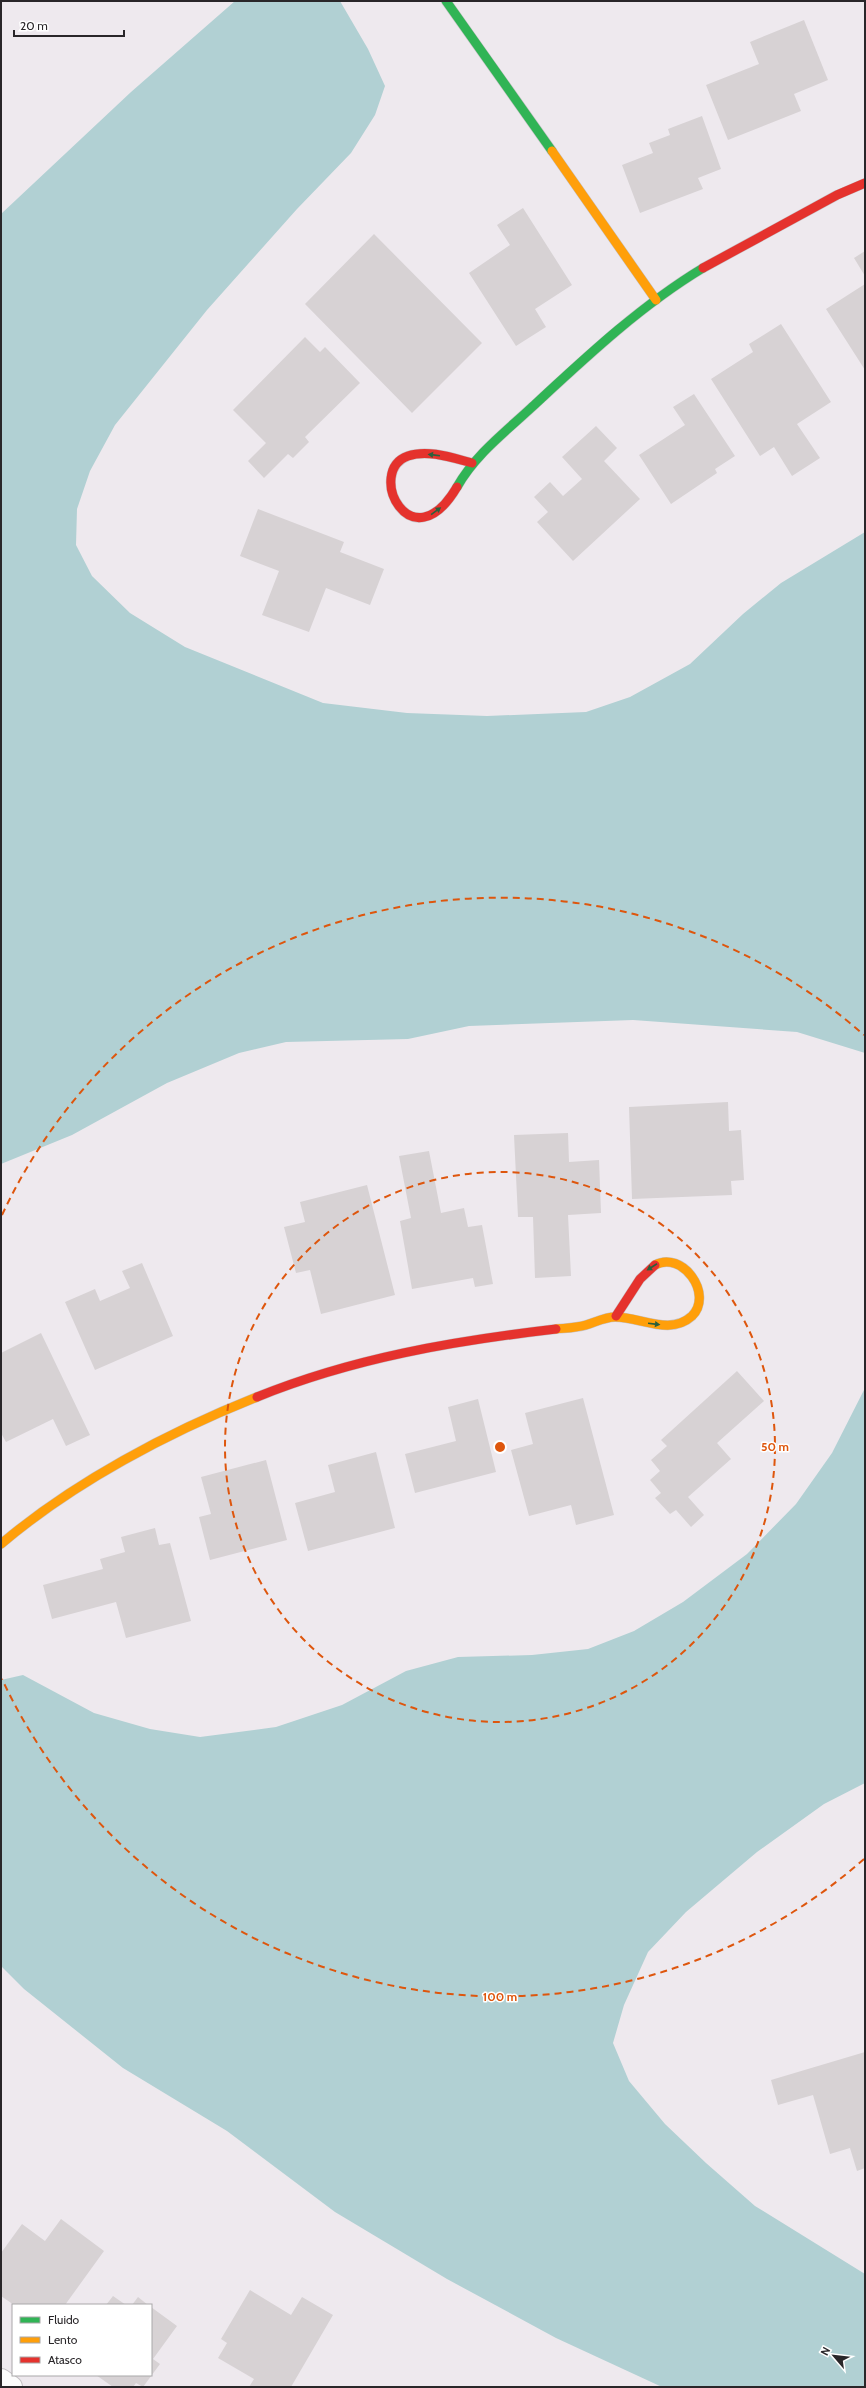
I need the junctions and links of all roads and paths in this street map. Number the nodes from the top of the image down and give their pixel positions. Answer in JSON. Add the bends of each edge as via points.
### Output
{"nodes":[{"id":1,"x":446,"y":1,"type":"edge"},
{"id":2,"x":864,"y":181,"type":"edge"},
{"id":3,"x":656,"y":300,"type":"junction"},
{"id":4,"x":472,"y":463,"type":"junction"},
{"id":5,"x":616,"y":1316,"type":"junction"},
{"id":6,"x":1,"y":1544,"type":"edge"},
{"id":7,"x":1,"y":2380,"type":"edge"},
{"id":8,"x":11,"y":2387,"type":"edge"}],
"edges":[{"from":1,"to":3,"type":"street"},
{"from":2,"to":3,"type":"street","via":[[717,260]]},
{"from":3,"to":4,"type":"street","via":[[567,375]]},
{"from":4,"to":4,"type":"street","one_way":true,"via":[[416,454],[404,458],[393,468],[390,484],[392,498],[401,510],[413,517],[427,517],[438,512]]},
{"from":5,"to":5,"type":"street","one_way":true,"via":[[660,1325],[684,1322],[695,1312],[697,1281],[687,1269],[675,1263],[661,1262],[649,1267]]},
{"from":5,"to":6,"type":"street","via":[[584,1326],[451,1341],[378,1356],[285,1385],[174,1431],[95,1477]]},
{"from":7,"to":8,"type":"street"}]}
